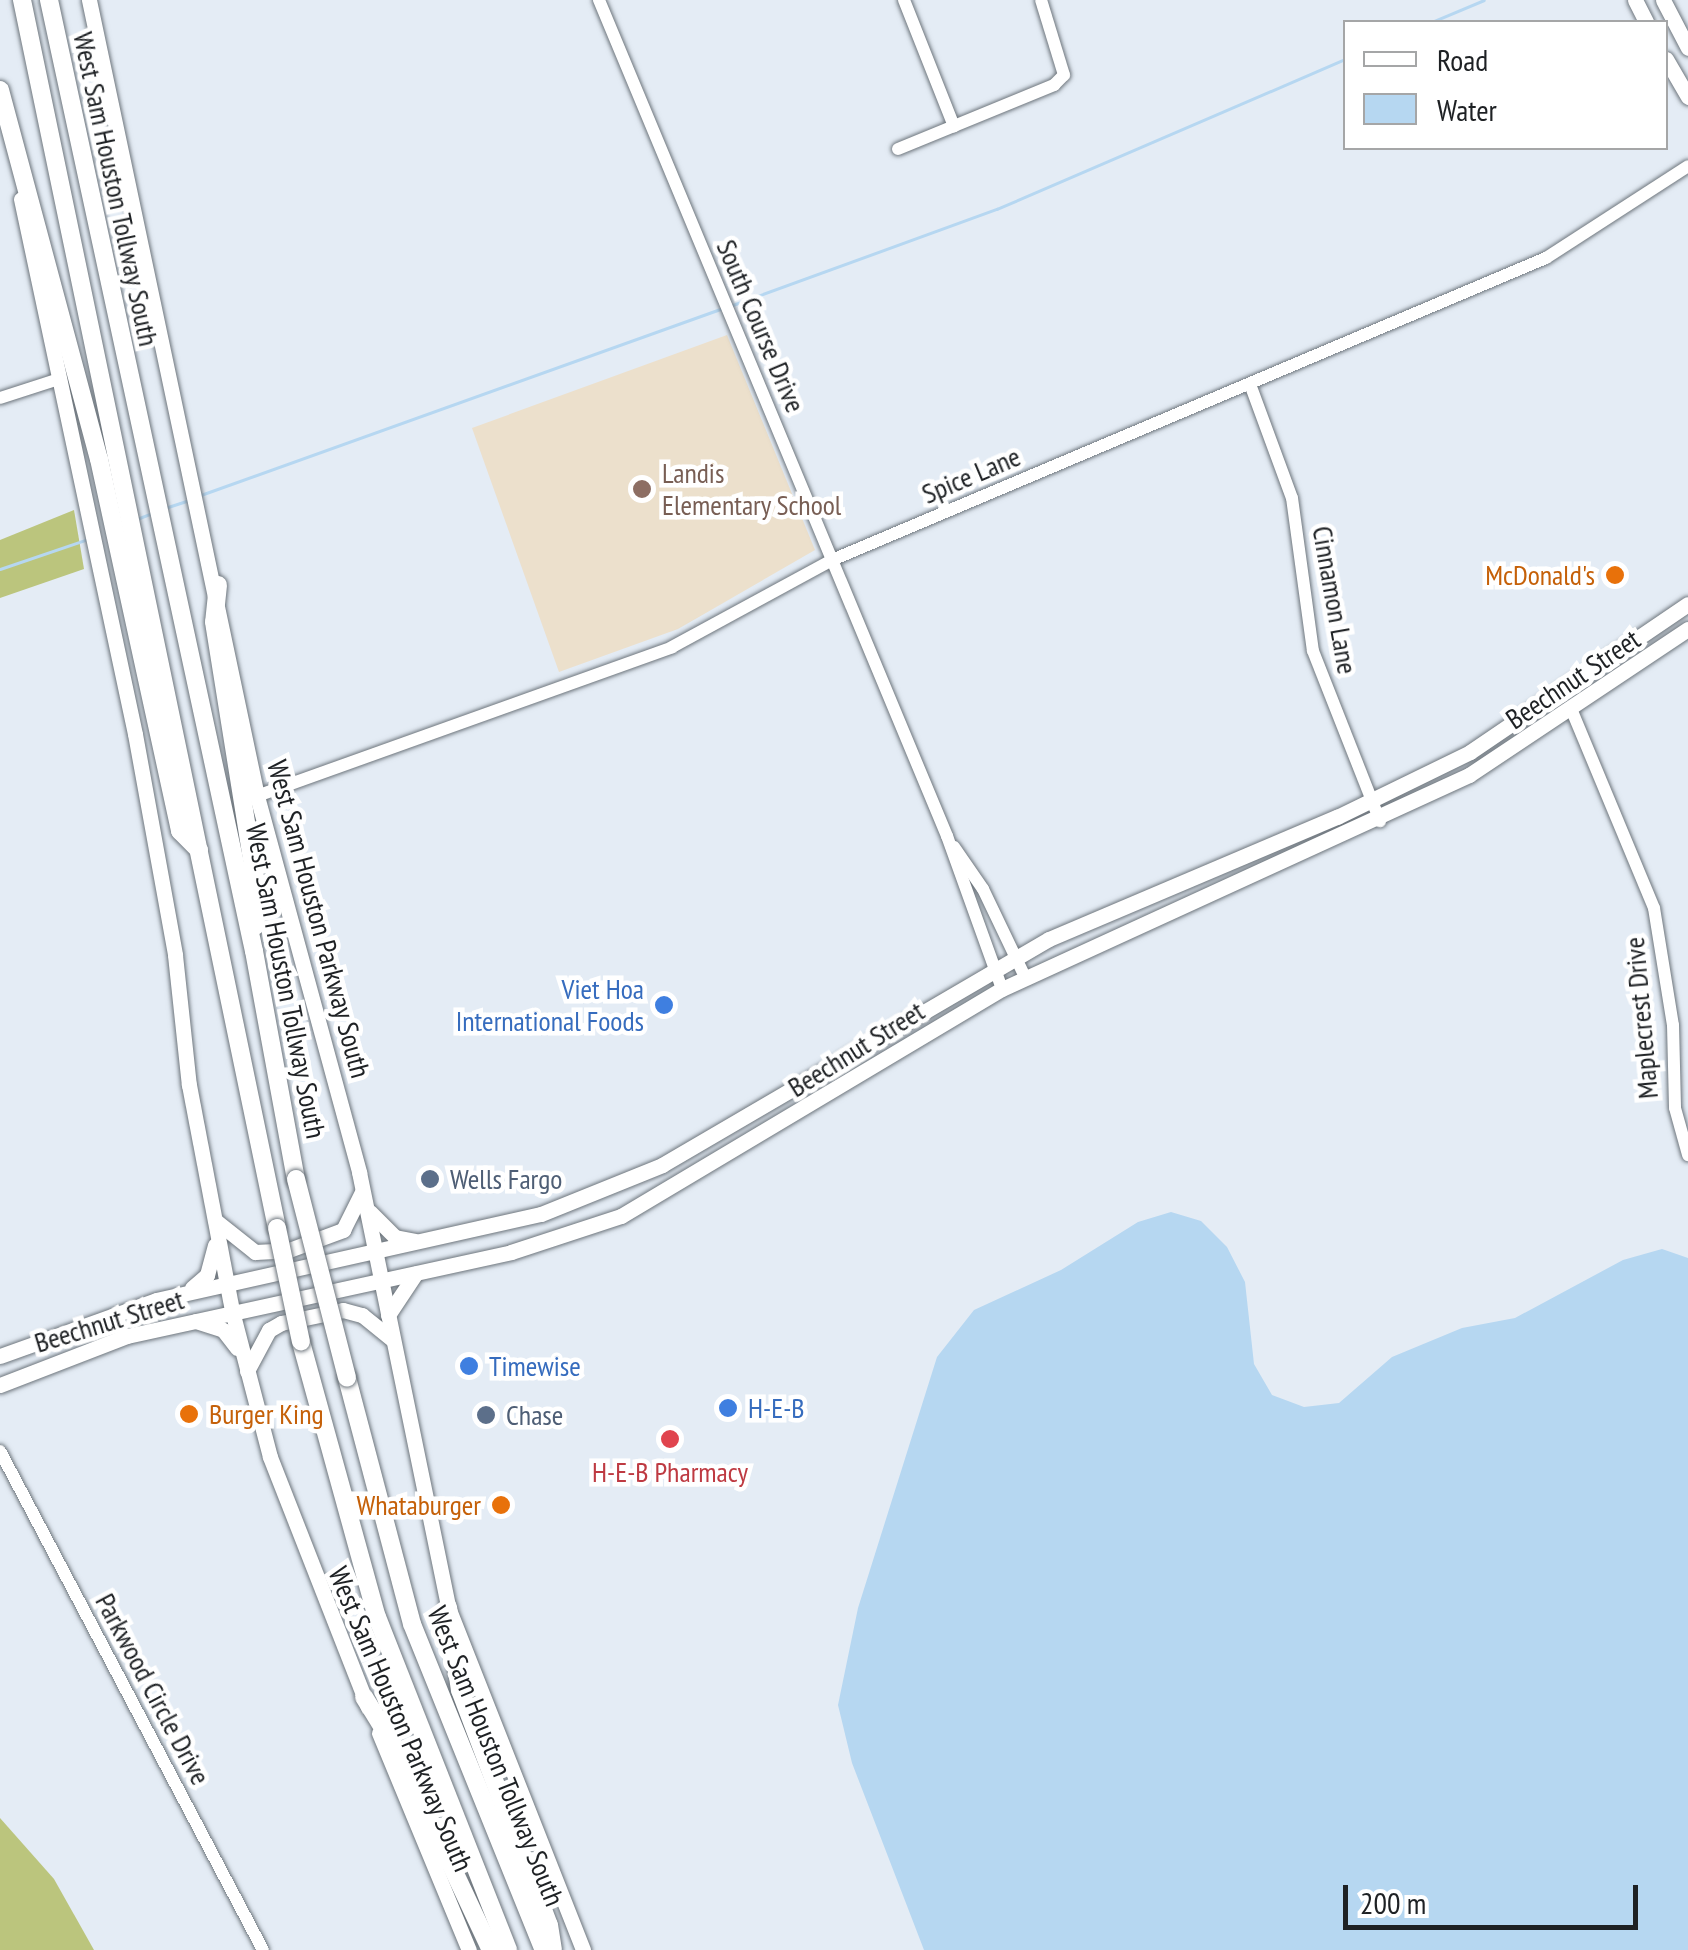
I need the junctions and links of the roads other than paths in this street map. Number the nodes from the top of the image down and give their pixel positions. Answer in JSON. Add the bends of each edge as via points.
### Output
{"nodes":[{"id":1,"x":22,"y":0,"type":"edge"},
{"id":2,"x":49,"y":0,"type":"edge"},
{"id":3,"x":89,"y":0,"type":"edge"},
{"id":4,"x":599,"y":0,"type":"edge"},
{"id":5,"x":904,"y":0,"type":"edge"},
{"id":6,"x":1041,"y":0,"type":"edge"},
{"id":7,"x":1663,"y":0,"type":"edge"},
{"id":8,"x":1688,"y":48,"type":"edge"},
{"id":9,"x":1668,"y":62,"type":"edge"},
{"id":10,"x":0,"y":93,"type":"edge"},
{"id":11,"x":1688,"y":97,"type":"edge"},
{"id":12,"x":954,"y":126,"type":"junction"},
{"id":13,"x":898,"y":149,"type":"dead end"},
{"id":14,"x":1688,"y":166,"type":"edge"},
{"id":15,"x":58,"y":379,"type":"junction"},
{"id":16,"x":1250,"y":384,"type":"junction"},
{"id":17,"x":0,"y":398,"type":"edge"},
{"id":18,"x":832,"y":560,"type":"junction"},
{"id":19,"x":112,"y":570,"type":"junction"},
{"id":20,"x":218,"y":585,"type":"junction"},
{"id":21,"x":1688,"y":604,"type":"edge"},
{"id":22,"x":1688,"y":629,"type":"edge"},
{"id":23,"x":1652,"y":630,"type":"junction"},
{"id":24,"x":1664,"y":646,"type":"junction"},
{"id":25,"x":1592,"y":674,"type":"junction"},
{"id":26,"x":1572,"y":712,"type":"junction"},
{"id":27,"x":257,"y":796,"type":"junction"},
{"id":28,"x":1372,"y":801,"type":"junction"},
{"id":29,"x":1380,"y":821,"type":"junction"},
{"id":30,"x":947,"y":836,"type":"junction"},
{"id":31,"x":199,"y":850,"type":"junction"},
{"id":32,"x":1220,"y":868,"type":"junction"},
{"id":33,"x":1227,"y":889,"type":"junction"},
{"id":34,"x":254,"y":951,"type":"junction"},
{"id":35,"x":1016,"y":956,"type":"junction"},
{"id":36,"x":993,"y":969,"type":"junction"},
{"id":37,"x":1025,"y":977,"type":"junction"},
{"id":38,"x":1002,"y":989,"type":"junction"},
{"id":39,"x":808,"y":1084,"type":"junction"},
{"id":40,"x":820,"y":1100,"type":"junction"},
{"id":41,"x":1688,"y":1155,"type":"edge"},
{"id":42,"x":662,"y":1166,"type":"junction"},
{"id":43,"x":674,"y":1189,"type":"junction"},
{"id":44,"x":363,"y":1191,"type":"junction"},
{"id":45,"x":366,"y":1209,"type":"junction"},
{"id":46,"x":216,"y":1221,"type":"junction"},
{"id":47,"x":429,"y":1242,"type":"junction"},
{"id":48,"x":375,"y":1253,"type":"junction"},
{"id":49,"x":416,"y":1272,"type":"junction"},
{"id":50,"x":380,"y":1280,"type":"junction"},
{"id":51,"x":228,"y":1283,"type":"junction"},
{"id":52,"x":181,"y":1294,"type":"junction"},
{"id":53,"x":232,"y":1311,"type":"junction"},
{"id":54,"x":388,"y":1315,"type":"junction"},
{"id":55,"x":96,"y":1316,"type":"junction"},
{"id":56,"x":192,"y":1320,"type":"junction"},
{"id":57,"x":392,"y":1339,"type":"junction"},
{"id":58,"x":104,"y":1343,"type":"junction"},
{"id":59,"x":0,"y":1356,"type":"edge"},
{"id":60,"x":246,"y":1366,"type":"junction"},
{"id":61,"x":0,"y":1385,"type":"edge"},
{"id":62,"x":0,"y":1452,"type":"edge"},
{"id":63,"x":448,"y":1608,"type":"junction"},
{"id":64,"x":364,"y":1697,"type":"junction"},
{"id":65,"x":263,"y":1950,"type":"edge"},
{"id":66,"x":469,"y":1950,"type":"edge"},
{"id":67,"x":491,"y":1950,"type":"edge"},
{"id":68,"x":508,"y":1950,"type":"edge"},
{"id":69,"x":544,"y":1950,"type":"edge"},
{"id":70,"x":552,"y":1950,"type":"edge"},
{"id":71,"x":583,"y":1950,"type":"edge"}],
"edges":[{"from":1,"to":31,"type":"highway","name":"West Sam Houston Tollway South"},
{"from":2,"to":34,"type":"highway","name":"West Sam Houston Tollway South"},
{"from":3,"to":20,"type":"main road","name":"West Sam Houston Parkway South"},
{"from":4,"to":18,"type":"street","name":"South Course Drive"},
{"from":5,"to":12,"type":"street"},
{"from":6,"to":12,"type":"street","via":[[1064,74]]},
{"from":7,"to":8,"type":"main road"},
{"from":9,"to":11,"type":"main road"},
{"from":10,"to":15,"type":"main road","name":"West Sam Houston Parkway South"},
{"from":10,"to":19,"type":"highway","via":[[40,221],[106,496]]},
{"from":12,"to":13,"type":"street"},
{"from":14,"to":16,"type":"street","name":"Spice Lane","via":[[1546,258]]},
{"from":15,"to":17,"type":"street"},
{"from":15,"to":19,"type":"main road","name":"West Sam Houston Parkway South"},
{"from":16,"to":18,"type":"street","name":"Spice Lane"},
{"from":16,"to":28,"type":"street","name":"Cinnamon Lane","via":[[1292,498],[1313,652]]},
{"from":18,"to":27,"type":"street","name":"Spice Lane","via":[[672,647]]},
{"from":18,"to":30,"type":"street","name":"South Course Drive"},
{"from":19,"to":31,"type":"highway","via":[[180,831]]},
{"from":19,"to":46,"type":"main road","name":"West Sam Houston Parkway South","via":[[189,1085]]},
{"from":20,"to":27,"type":"main road","name":"West Sam Houston Parkway South"},
{"from":20,"to":34,"type":"highway","via":[[214,622],[257,892]]},
{"from":21,"to":23,"type":"main road","name":"Beechnut Street"},
{"from":22,"to":24,"type":"main road","name":"Beechnut Street"},
{"from":23,"to":24,"type":"main road"},
{"from":23,"to":25,"type":"main road","name":"Beechnut Street"},
{"from":24,"to":26,"type":"main road","name":"Beechnut Street"},
{"from":25,"to":26,"type":"main road","via":[[1592,684],[1571,700]]},
{"from":25,"to":28,"type":"main road","name":"Beechnut Street","via":[[1470,752]]},
{"from":26,"to":29,"type":"main road","name":"Beechnut Street"},
{"from":26,"to":41,"type":"street","name":"Maplecrest Drive","via":[[1654,908],[1672,1013],[1674,1108]]},
{"from":27,"to":44,"type":"main road","name":"West Sam Houston Parkway South"},
{"from":28,"to":29,"type":"street","name":"Cinnamon Lane"},
{"from":28,"to":32,"type":"main road","name":"Beechnut Street"},
{"from":29,"to":33,"type":"main road","name":"Beechnut Street"},
{"from":30,"to":35,"type":"street","name":"South Course Drive"},
{"from":30,"to":36,"type":"street","name":"South Course Drive"},
{"from":31,"to":68,"type":"highway","name":"West Sam Houston Tollway South","bridge":true,"via":[[302,1342],[377,1618]]},
{"from":32,"to":33,"type":"main road"},
{"from":32,"to":35,"type":"main road","name":"Beechnut Street"},
{"from":33,"to":37,"type":"main road","name":"Beechnut Street"},
{"from":34,"to":69,"type":"highway","name":"West Sam Houston Tollway South","bridge":true,"via":[[296,1178],[412,1624]]},
{"from":35,"to":36,"type":"main road","name":"Beechnut Street"},
{"from":35,"to":37,"type":"street","name":"South Course Drive"},
{"from":36,"to":38,"type":"street","name":"South Course Drive"},
{"from":36,"to":39,"type":"main road","name":"Beechnut Street"},
{"from":37,"to":38,"type":"main road","name":"Beechnut Street"},
{"from":38,"to":40,"type":"main road","name":"Beechnut Street"},
{"from":39,"to":40,"type":"main road"},
{"from":39,"to":42,"type":"main road","name":"Beechnut Street"},
{"from":40,"to":43,"type":"main road","name":"Beechnut Street"},
{"from":42,"to":43,"type":"main road"},
{"from":42,"to":47,"type":"main road","name":"Beechnut Street","via":[[541,1214]]},
{"from":43,"to":49,"type":"main road","name":"Beechnut Street","via":[[562,1238]]},
{"from":44,"to":45,"type":"main road","name":"West Sam Houston Parkway South"},
{"from":44,"to":46,"type":"main road","via":[[343,1230],[289,1250],[254,1252]]},
{"from":45,"to":47,"type":"main road","via":[[394,1237]]},
{"from":45,"to":48,"type":"main road","name":"West Sam Houston Parkway South"},
{"from":46,"to":51,"type":"main road","name":"West Sam Houston Parkway South"},
{"from":46,"to":52,"type":"main road","via":[[214,1262],[204,1279]]},
{"from":47,"to":48,"type":"main road","name":"Beechnut Street"},
{"from":48,"to":50,"type":"main road","name":"West Sam Houston Parkway South"},
{"from":48,"to":51,"type":"main road","name":"Beechnut Street"},
{"from":49,"to":50,"type":"main road","name":"Beechnut Street"},
{"from":49,"to":54,"type":"main road"},
{"from":50,"to":53,"type":"main road","name":"Beechnut Street"},
{"from":50,"to":54,"type":"main road","name":"West Sam Houston Parkway South"},
{"from":51,"to":52,"type":"main road","name":"Beechnut Street"},
{"from":51,"to":53,"type":"main road","name":"West Sam Houston Parkway South"},
{"from":52,"to":55,"type":"main road","name":"Beechnut Street"},
{"from":53,"to":56,"type":"main road","name":"Beechnut Street"},
{"from":53,"to":60,"type":"main road","name":"West Sam Houston Parkway South"},
{"from":54,"to":57,"type":"main road","name":"West Sam Houston Parkway South"},
{"from":55,"to":58,"type":"main road"},
{"from":55,"to":59,"type":"main road","name":"Beechnut Street"},
{"from":56,"to":58,"type":"main road","name":"Beechnut Street"},
{"from":56,"to":60,"type":"main road","via":[[223,1330]]},
{"from":57,"to":60,"type":"main road","via":[[362,1315],[343,1310],[268,1330]]},
{"from":57,"to":63,"type":"main road","name":"West Sam Houston Parkway South"},
{"from":58,"to":61,"type":"main road","name":"Beechnut Street"},
{"from":60,"to":64,"type":"main road","name":"West Sam Houston Parkway South","via":[[301,1543]]},
{"from":62,"to":65,"type":"street","name":"Parkwood Circle Drive"},
{"from":63,"to":70,"type":"highway","via":[[460,1690],[549,1925]]},
{"from":63,"to":71,"type":"main road","name":"West Sam Houston Parkway South"},
{"from":64,"to":66,"type":"main road","name":"West Sam Houston Parkway South"},
{"from":64,"to":67,"type":"highway","via":[[399,1754]]}]}
